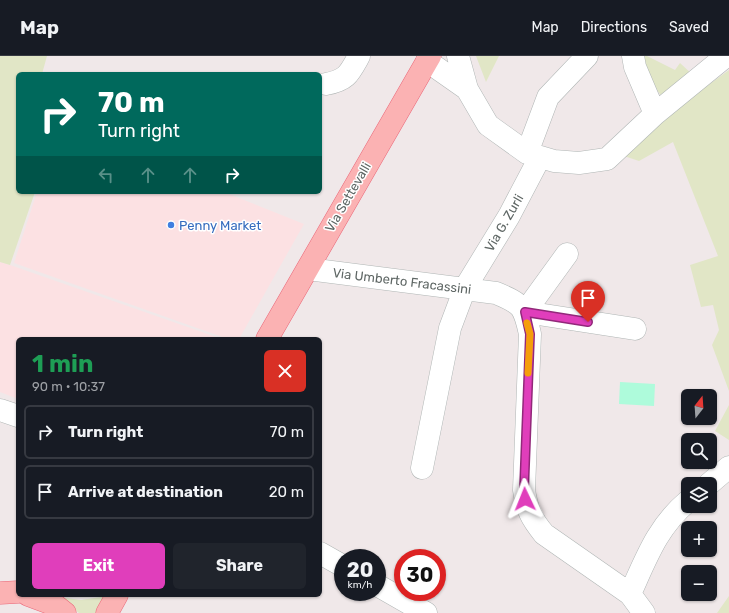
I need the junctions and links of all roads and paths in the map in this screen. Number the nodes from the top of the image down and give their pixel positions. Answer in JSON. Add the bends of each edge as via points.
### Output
{"nodes":[{"id":1,"x":359,"y":56,"type":"edge"},
{"id":2,"x":458,"y":56,"type":"edge"},
{"id":3,"x":587,"y":56,"type":"edge"},
{"id":4,"x":634,"y":56,"type":"edge"},
{"id":5,"x":726,"y":56,"type":"edge"},
{"id":6,"x":428,"y":58,"type":"edge"},
{"id":7,"x":326,"y":84,"type":"dead end"},
{"id":8,"x":467,"y":89,"type":"junction"},
{"id":9,"x":655,"y":114,"type":"junction"},
{"id":10,"x":534,"y":155,"type":"junction"},
{"id":11,"x":567,"y":254,"type":"dead end"},
{"id":12,"x":308,"y":269,"type":"junction"},
{"id":13,"x":466,"y":288,"type":"junction"},
{"id":14,"x":525,"y":312,"type":"junction"},
{"id":15,"x":635,"y":329,"type":"dead end"},
{"id":16,"x":268,"y":337,"type":"edge"},
{"id":17,"x":0,"y":410,"type":"edge"},
{"id":18,"x":16,"y":415,"type":"edge"},
{"id":19,"x":729,"y":467,"type":"edge"},
{"id":20,"x":422,"y":468,"type":"dead end"},
{"id":21,"x":717,"y":477,"type":"edge"},
{"id":22,"x":681,"y":507,"type":"edge"},
{"id":23,"x":322,"y":554,"type":"edge"},
{"id":24,"x":334,"y":561,"type":"edge"},
{"id":25,"x":386,"y":591,"type":"edge"},
{"id":26,"x":16,"y":592,"type":"edge"},
{"id":27,"x":0,"y":593,"type":"edge"},
{"id":28,"x":630,"y":594,"type":"junction"},
{"id":29,"x":33,"y":597,"type":"edge"},
{"id":30,"x":117,"y":597,"type":"edge"},
{"id":31,"x":65,"y":613,"type":"edge"},
{"id":32,"x":107,"y":613,"type":"edge"},
{"id":33,"x":426,"y":613,"type":"edge"},
{"id":34,"x":644,"y":613,"type":"edge"}],
"edges":[{"from":1,"to":7,"type":"street","via":[[350,72],[340,82]]},
{"from":2,"to":8,"type":"street"},
{"from":3,"to":10,"type":"street","name":"Via G. Zurli","via":[[548,97]]},
{"from":4,"to":9,"type":"street","via":[[635,67]]},
{"from":5,"to":9,"type":"street"},
{"from":6,"to":8,"type":"street"},
{"from":6,"to":12,"type":"main road","name":"Via Settevalli"},
{"from":8,"to":10,"type":"street","via":[[488,125],[518,148]]},
{"from":9,"to":10,"type":"street","via":[[607,159],[579,163],[554,161]]},
{"from":10,"to":13,"type":"street","name":"Via G. Zurli","via":[[509,216]]},
{"from":11,"to":14,"type":"street"},
{"from":12,"to":13,"type":"street","name":"Via Umberto Fracassini"},
{"from":12,"to":16,"type":"main road","name":"Via Settevalli"},
{"from":13,"to":14,"type":"street","name":"Via Umberto Fracassini","via":[[496,293],[515,301]]},
{"from":13,"to":20,"type":"street","name":"Via G. Zurli","via":[[450,328]]},
{"from":14,"to":15,"type":"street"},
{"from":14,"to":28,"type":"street","via":[[530,334],[524,490],[526,508],[544,534]]},
{"from":17,"to":18,"type":"street"},
{"from":19,"to":21,"type":"street"},
{"from":22,"to":28,"type":"street","via":[[657,535]]},
{"from":23,"to":24,"type":"street"},
{"from":25,"to":33,"type":"street"},
{"from":26,"to":27,"type":"main road"},
{"from":28,"to":34,"type":"street"},
{"from":29,"to":31,"type":"main road","via":[[55,605]]},
{"from":30,"to":32,"type":"main road"}]}
